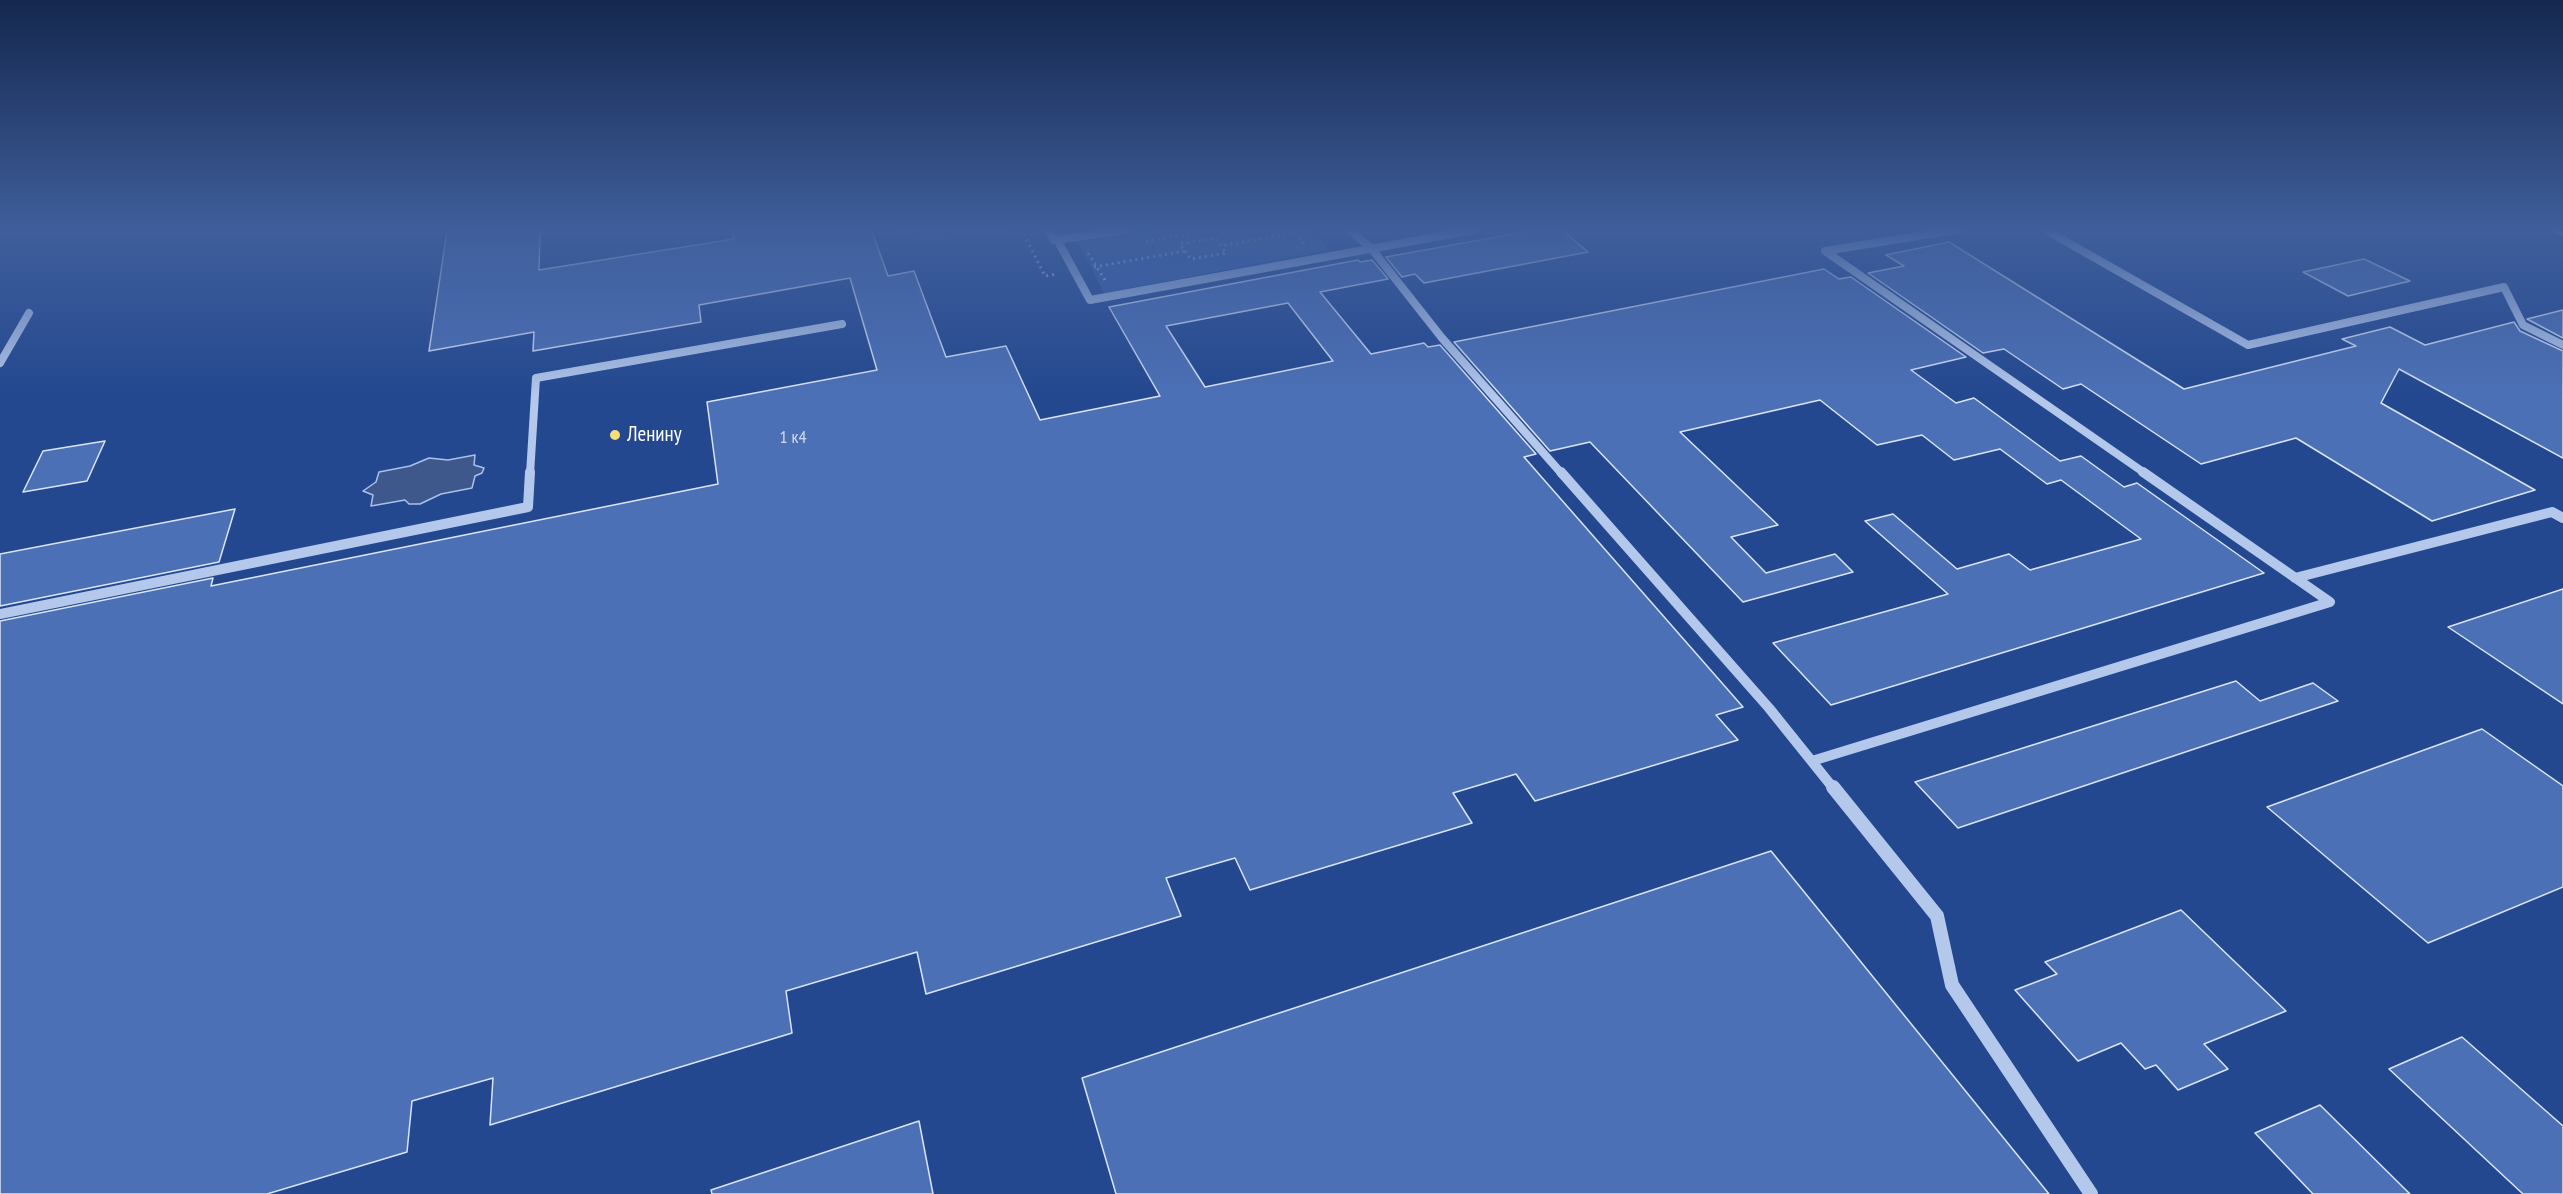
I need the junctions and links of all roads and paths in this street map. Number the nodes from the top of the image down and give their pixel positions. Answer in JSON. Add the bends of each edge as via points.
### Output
{"nodes":[{"id":1,"x":1081,"y":285,"type":"edge"},
{"id":2,"x":1173,"y":285,"type":"edge"},
{"id":3,"x":1400,"y":285,"type":"edge"},
{"id":4,"x":1873,"y":285,"type":"edge"},
{"id":5,"x":2142,"y":285,"type":"edge"},
{"id":6,"x":29,"y":313,"type":"dead end"},
{"id":7,"x":842,"y":324,"type":"dead end"},
{"id":8,"x":2563,"y":345,"type":"edge"},
{"id":9,"x":0,"y":363,"type":"edge"},
{"id":10,"x":2558,"y":511,"type":"edge"},
{"id":11,"x":2563,"y":518,"type":"edge"},
{"id":12,"x":2295,"y":578,"type":"junction"},
{"id":13,"x":0,"y":614,"type":"edge"},
{"id":14,"x":1812,"y":761,"type":"junction"},
{"id":15,"x":2091,"y":1194,"type":"edge"}],
"edges":[{"from":1,"to":2,"type":"street","via":[[1090,300]]},
{"from":3,"to":14,"type":"street","via":[[1442,338]]},
{"from":4,"to":12,"type":"street"},
{"from":5,"to":8,"type":"street","via":[[2248,345],[2504,287],[2523,325]]},
{"from":6,"to":9,"type":"street"},
{"from":7,"to":13,"type":"street","via":[[536,378],[528,507]]},
{"from":10,"to":11,"type":"street"},
{"from":10,"to":12,"type":"street"},
{"from":12,"to":14,"type":"street","via":[[2330,602]]},
{"from":14,"to":15,"type":"street","via":[[1937,916],[1952,985]]}]}
